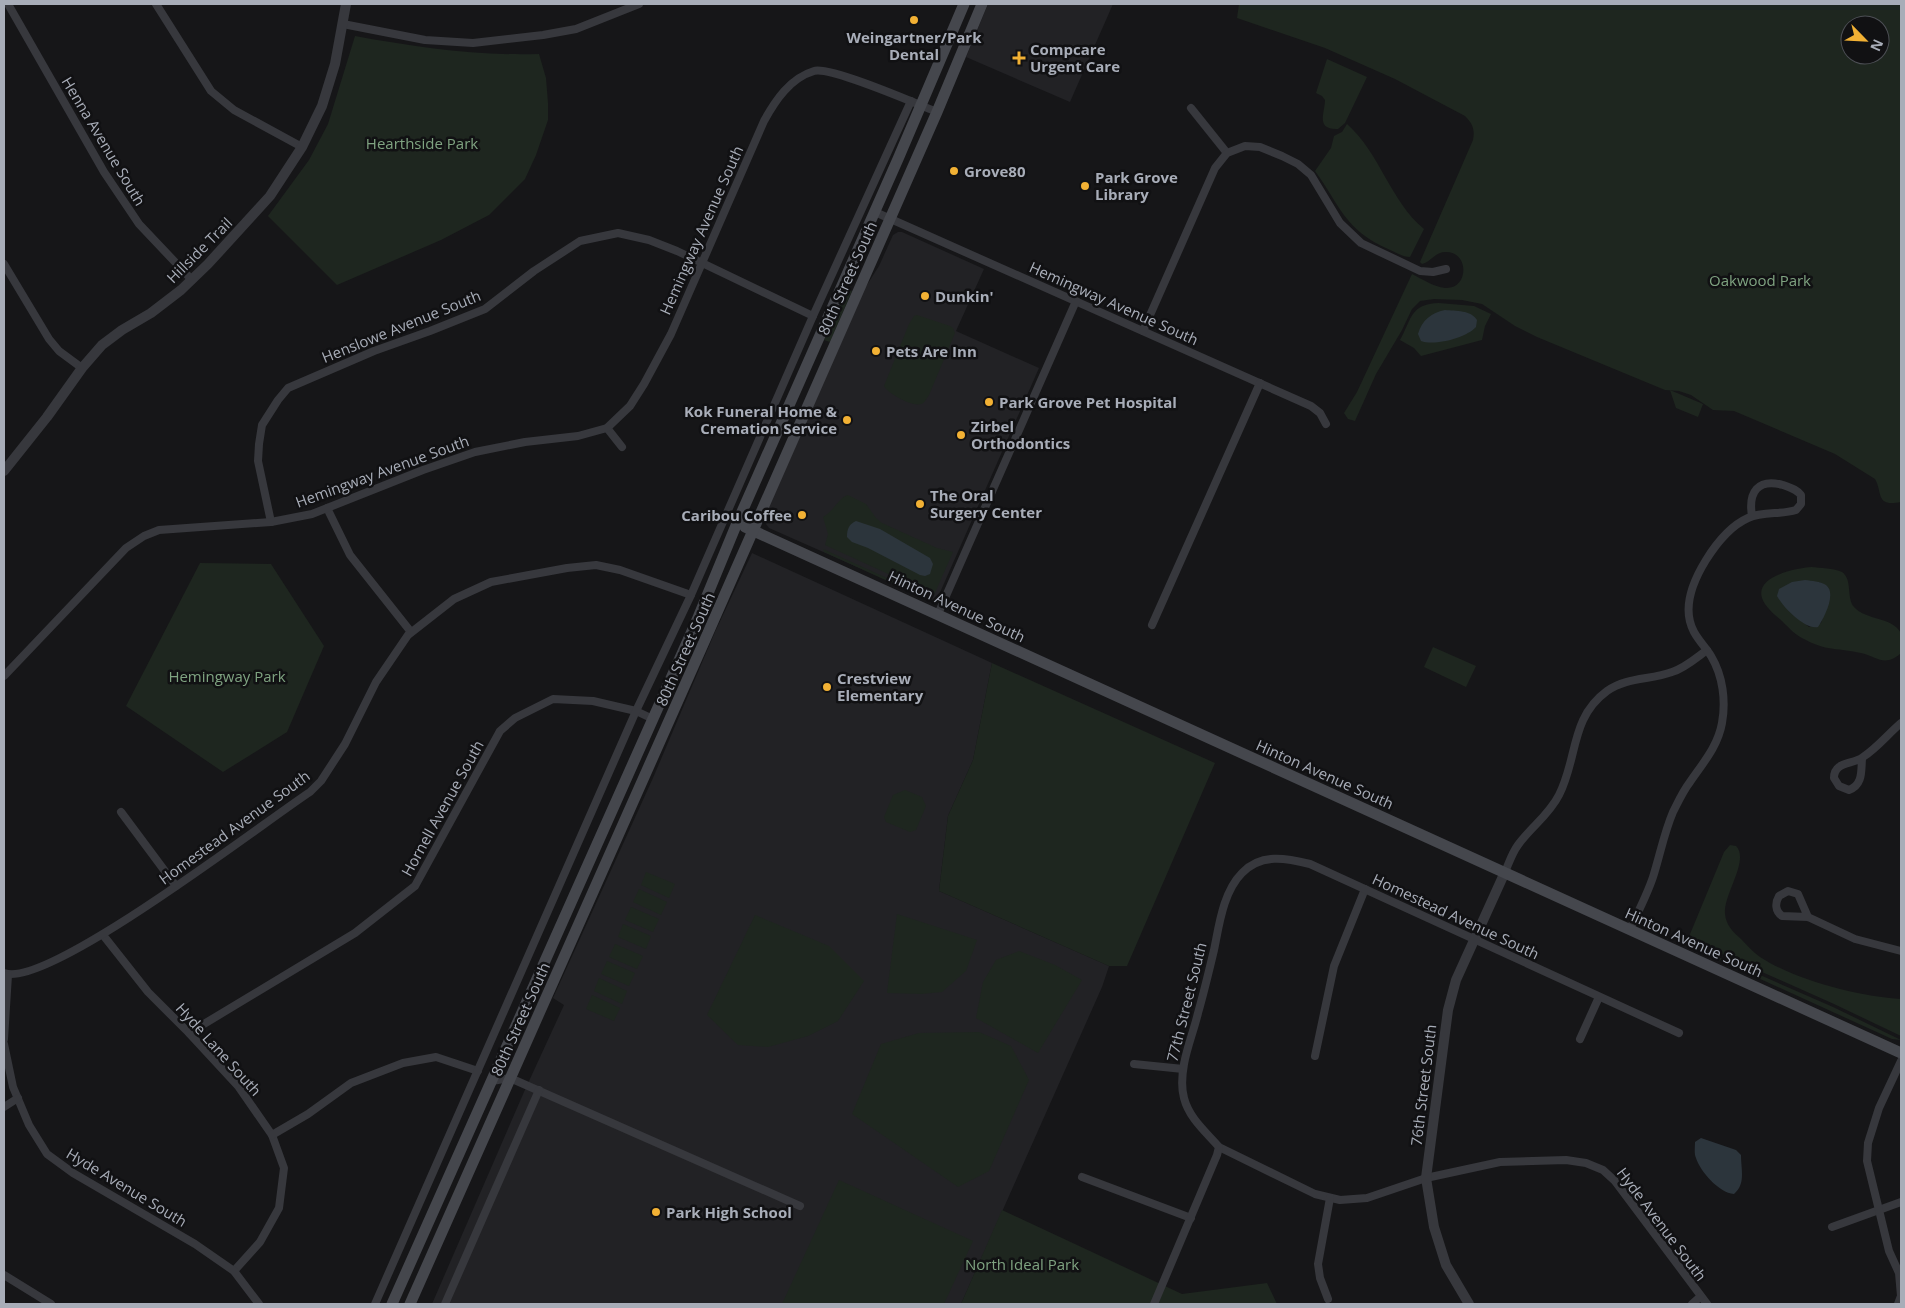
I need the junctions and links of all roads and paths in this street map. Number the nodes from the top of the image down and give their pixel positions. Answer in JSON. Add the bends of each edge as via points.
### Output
{"nodes":[{"id":1,"x":8,"y":4,"type":"edge"},
{"id":2,"x":156,"y":4,"type":"edge"},
{"id":3,"x":346,"y":4,"type":"edge"},
{"id":4,"x":639,"y":4,"type":"edge"},
{"id":5,"x":964,"y":4,"type":"edge"},
{"id":6,"x":982,"y":4,"type":"edge"},
{"id":7,"x":343,"y":24,"type":"junction"},
{"id":8,"x":916,"y":103,"type":"junction"},
{"id":9,"x":1191,"y":108,"type":"dead end"},
{"id":10,"x":937,"y":112,"type":"junction"},
{"id":11,"x":302,"y":147,"type":"junction"},
{"id":12,"x":1227,"y":153,"type":"junction"},
{"id":13,"x":875,"y":212,"type":"junction"},
{"id":14,"x":890,"y":218,"type":"junction"},
{"id":15,"x":4,"y":264,"type":"edge"},
{"id":16,"x":702,"y":264,"type":"junction"},
{"id":17,"x":1446,"y":269,"type":"dead end"},
{"id":18,"x":192,"y":280,"type":"junction"},
{"id":19,"x":1076,"y":301,"type":"junction"},
{"id":20,"x":813,"y":316,"type":"junction"},
{"id":21,"x":1143,"y":331,"type":"junction"},
{"id":22,"x":82,"y":368,"type":"junction"},
{"id":23,"x":1260,"y":383,"type":"junction"},
{"id":24,"x":1326,"y":424,"type":"dead end"},
{"id":25,"x":607,"y":428,"type":"junction"},
{"id":26,"x":622,"y":447,"type":"dead end"},
{"id":27,"x":4,"y":471,"type":"edge"},
{"id":28,"x":327,"y":508,"type":"junction"},
{"id":29,"x":1752,"y":516,"type":"junction"},
{"id":30,"x":271,"y":522,"type":"junction"},
{"id":31,"x":737,"y":523,"type":"junction"},
{"id":32,"x":752,"y":530,"type":"junction"},
{"id":33,"x":691,"y":595,"type":"junction"},
{"id":34,"x":938,"y":614,"type":"junction"},
{"id":35,"x":1152,"y":625,"type":"dead end"},
{"id":36,"x":411,"y":632,"type":"junction"},
{"id":37,"x":1707,"y":650,"type":"junction"},
{"id":38,"x":4,"y":676,"type":"edge"},
{"id":39,"x":636,"y":711,"type":"junction"},
{"id":40,"x":653,"y":719,"type":"junction"},
{"id":41,"x":1901,"y":723,"type":"edge"},
{"id":42,"x":1862,"y":758,"type":"junction"},
{"id":43,"x":121,"y":812,"type":"dead end"},
{"id":44,"x":1505,"y":872,"type":"junction"},
{"id":45,"x":176,"y":886,"type":"junction"},
{"id":46,"x":1365,"y":889,"type":"junction"},
{"id":47,"x":1230,"y":893,"type":"joint"},
{"id":48,"x":1808,"y":918,"type":"junction"},
{"id":49,"x":1630,"y":929,"type":"junction"},
{"id":50,"x":103,"y":935,"type":"junction"},
{"id":51,"x":1474,"y":939,"type":"junction"},
{"id":52,"x":1901,"y":951,"type":"edge"},
{"id":53,"x":6,"y":974,"type":"edge"},
{"id":54,"x":1599,"y":997,"type":"junction"},
{"id":55,"x":189,"y":1033,"type":"junction"},
{"id":56,"x":1679,"y":1033,"type":"dead end"},
{"id":57,"x":1580,"y":1038,"type":"dead end"},
{"id":58,"x":4,"y":1039,"type":"edge"},
{"id":59,"x":4,"y":1044,"type":"edge"},
{"id":60,"x":1901,"y":1053,"type":"edge"},
{"id":61,"x":1315,"y":1056,"type":"dead end"},
{"id":62,"x":1901,"y":1061,"type":"edge"},
{"id":63,"x":1134,"y":1064,"type":"dead end"},
{"id":64,"x":1183,"y":1069,"type":"junction"},
{"id":65,"x":478,"y":1071,"type":"junction"},
{"id":66,"x":510,"y":1078,"type":"junction"},
{"id":67,"x":492,"y":1081,"type":"junction"},
{"id":68,"x":539,"y":1090,"type":"junction"},
{"id":69,"x":18,"y":1098,"type":"junction"},
{"id":70,"x":4,"y":1107,"type":"edge"},
{"id":71,"x":272,"y":1135,"type":"junction"},
{"id":72,"x":1219,"y":1147,"type":"junction"},
{"id":73,"x":1082,"y":1177,"type":"dead end"},
{"id":74,"x":1426,"y":1178,"type":"junction"},
{"id":75,"x":1330,"y":1198,"type":"junction"},
{"id":76,"x":1901,"y":1202,"type":"edge"},
{"id":77,"x":800,"y":1206,"type":"dead end"},
{"id":78,"x":1880,"y":1210,"type":"junction"},
{"id":79,"x":1191,"y":1218,"type":"junction"},
{"id":80,"x":1832,"y":1227,"type":"dead end"},
{"id":81,"x":234,"y":1271,"type":"junction"},
{"id":82,"x":4,"y":1275,"type":"edge"},
{"id":83,"x":1700,"y":1297,"type":"junction"},
{"id":84,"x":1328,"y":1299,"type":"dead end"},
{"id":85,"x":51,"y":1304,"type":"edge"},
{"id":86,"x":258,"y":1304,"type":"edge"},
{"id":87,"x":375,"y":1304,"type":"edge"},
{"id":88,"x":392,"y":1304,"type":"edge"},
{"id":89,"x":410,"y":1304,"type":"edge"},
{"id":90,"x":445,"y":1304,"type":"edge"},
{"id":91,"x":1154,"y":1304,"type":"edge"},
{"id":92,"x":1469,"y":1304,"type":"edge"},
{"id":93,"x":1692,"y":1304,"type":"edge"},
{"id":94,"x":1707,"y":1304,"type":"edge"},
{"id":95,"x":1898,"y":1304,"type":"edge"}],
"edges":[{"from":1,"to":18,"type":"street","name":"Henna Avenue South","via":[[104,172],[139,224]]},
{"from":2,"to":11,"type":"street","via":[[212,91],[234,110]]},
{"from":3,"to":7,"type":"street","name":"Hillside Trail"},
{"from":4,"to":7,"type":"street","via":[[576,29],[473,43],[425,40]]},
{"from":5,"to":8,"type":"main road","name":"80th Street South"},
{"from":6,"to":10,"type":"main road","name":"80th Street South"},
{"from":7,"to":11,"type":"street","name":"Hillside Trail","via":[[322,106]]},
{"from":8,"to":10,"type":"street","name":"Hemingway Avenue South"},
{"from":8,"to":13,"type":"main road","name":"80th Street South"},
{"from":8,"to":16,"type":"street","name":"Hemingway Avenue South","via":[[835,73],[816,70],[799,77],[775,100]]},
{"from":8,"to":20,"type":"street","name":"80th Street South"},
{"from":9,"to":12,"type":"street"},
{"from":10,"to":14,"type":"main road","name":"80th Street South"},
{"from":11,"to":18,"type":"street","name":"Hillside Trail","via":[[270,196]]},
{"from":12,"to":17,"type":"street","via":[[1241,147],[1257,146],[1295,162],[1311,175],[1337,219],[1361,243],[1420,270]]},
{"from":12,"to":21,"type":"street","via":[[1215,168]]},
{"from":13,"to":14,"type":"street","name":"Hemingway Avenue South"},
{"from":13,"to":31,"type":"main road","name":"80th Street South"},
{"from":14,"to":19,"type":"street","name":"Hemingway Avenue South"},
{"from":14,"to":32,"type":"main road","name":"80th Street South"},
{"from":15,"to":22,"type":"street","via":[[49,339],[59,352]]},
{"from":16,"to":20,"type":"street","name":"Henslowe Avenue South"},
{"from":16,"to":25,"type":"street","name":"Hemingway Avenue South","via":[[671,334],[644,384],[630,406]]},
{"from":16,"to":30,"type":"street","name":"Henslowe Avenue South","via":[[636,236],[618,233],[580,241],[485,309],[288,388],[262,425],[258,444],[258,461]]},
{"from":18,"to":22,"type":"street","name":"Hillside Trail","via":[[151,313],[110,338]]},
{"from":19,"to":21,"type":"street","name":"Hemingway Avenue South"},
{"from":19,"to":34,"type":"street"},
{"from":20,"to":33,"type":"street","name":"80th Street South"},
{"from":21,"to":23,"type":"street","name":"Hemingway Avenue South"},
{"from":22,"to":27,"type":"street","name":"Hillside Trail"},
{"from":23,"to":24,"type":"street","name":"Hemingway Avenue South","via":[[1313,407]]},
{"from":23,"to":35,"type":"street"},
{"from":25,"to":26,"type":"street"},
{"from":25,"to":28,"type":"street","name":"Hemingway Avenue South","via":[[578,436],[475,452]]},
{"from":28,"to":30,"type":"street","name":"Hemingway Avenue South"},
{"from":28,"to":36,"type":"street","via":[[350,555]]},
{"from":29,"to":29,"type":"street","via":[[1795,511],[1801,504],[1801,495],[1776,483],[1762,484],[1752,497]]},
{"from":29,"to":37,"type":"street","via":[[1718,542],[1692,588],[1688,604],[1690,622]]},
{"from":30,"to":38,"type":"street","name":"Hemingway Avenue South","via":[[159,530],[144,536],[126,548]]},
{"from":31,"to":32,"type":"main road","name":"Hinton Avenue South"},
{"from":31,"to":40,"type":"main road","name":"80th Street South"},
{"from":32,"to":34,"type":"main road","name":"Hinton Avenue South"},
{"from":32,"to":66,"type":"main road","name":"80th Street South"},
{"from":33,"to":36,"type":"street","name":"Homestead Avenue South","via":[[620,570],[596,565],[567,568],[491,582],[454,599]]},
{"from":33,"to":39,"type":"street","name":"80th Street South"},
{"from":34,"to":44,"type":"main road","name":"Hinton Avenue South"},
{"from":36,"to":45,"type":"street","name":"Homestead Avenue South","via":[[376,682],[345,744],[321,781]]},
{"from":37,"to":44,"type":"street","via":[[1678,670],[1625,682],[1596,701],[1578,728],[1570,769],[1558,797],[1544,819],[1519,844]]},
{"from":37,"to":49,"type":"street","via":[[1722,685],[1720,728],[1709,755],[1685,789],[1673,814],[1652,878]]},
{"from":39,"to":40,"type":"street","name":"Hornell Avenue South"},
{"from":39,"to":55,"type":"street","name":"Hornell Avenue South","via":[[593,700],[553,699],[515,718],[500,731],[415,886],[355,933]]},
{"from":39,"to":65,"type":"street","name":"80th Street South"},
{"from":40,"to":67,"type":"main road","name":"80th Street South"},
{"from":41,"to":42,"type":"street"},
{"from":42,"to":42,"type":"street","via":[[1836,770],[1834,778],[1839,786],[1849,790],[1858,785]]},
{"from":43,"to":45,"type":"street"},
{"from":44,"to":49,"type":"main road","name":"Hinton Avenue South"},
{"from":44,"to":51,"type":"street","name":"76th Street South"},
{"from":45,"to":50,"type":"street","name":"Homestead Avenue South"},
{"from":46,"to":47,"type":"street","name":"Homestead Avenue South","via":[[1310,864],[1274,858],[1242,873]]},
{"from":46,"to":51,"type":"street","name":"Homestead Avenue South"},
{"from":46,"to":61,"type":"street","via":[[1334,966]]},
{"from":47,"to":64,"type":"street","name":"77th Street South","via":[[1217,927]]},
{"from":48,"to":48,"type":"street","via":[[1798,894],[1788,891],[1779,896],[1776,906],[1781,916]]},
{"from":48,"to":52,"type":"street","via":[[1855,939]]},
{"from":49,"to":60,"type":"main road","name":"Hinton Avenue South"},
{"from":50,"to":53,"type":"street","name":"Homestead Avenue South","via":[[35,968]]},
{"from":50,"to":55,"type":"street","name":"Hyde Lane South","via":[[148,992]]},
{"from":51,"to":54,"type":"street","name":"Homestead Avenue South"},
{"from":51,"to":74,"type":"street","name":"76th Street South","via":[[1456,980],[1448,1010]]},
{"from":53,"to":58,"type":"street"},
{"from":54,"to":56,"type":"street","name":"Homestead Avenue South"},
{"from":54,"to":57,"type":"street"},
{"from":55,"to":71,"type":"street","name":"Hyde Lane South","via":[[238,1086]]},
{"from":59,"to":69,"type":"street","name":"Hyde Avenue South"},
{"from":62,"to":78,"type":"street","via":[[1879,1108],[1868,1143],[1867,1161]]},
{"from":63,"to":64,"type":"street"},
{"from":64,"to":72,"type":"street","name":"77th Street South","via":[[1184,1099],[1195,1120]]},
{"from":65,"to":71,"type":"street","via":[[436,1057],[403,1063],[350,1083]]},
{"from":65,"to":87,"type":"street","name":"80th Street South"},
{"from":66,"to":67,"type":"street"},
{"from":66,"to":68,"type":"street"},
{"from":66,"to":89,"type":"main road","name":"80th Street South"},
{"from":67,"to":88,"type":"main road","name":"80th Street South"},
{"from":68,"to":77,"type":"street"},
{"from":68,"to":90,"type":"street"},
{"from":69,"to":70,"type":"street"},
{"from":69,"to":81,"type":"street","name":"Hyde Avenue South","via":[[47,1154]]},
{"from":71,"to":81,"type":"street","name":"Hyde Lane South","via":[[284,1168],[279,1208],[260,1242]]},
{"from":72,"to":75,"type":"street","name":"Hyde Avenue South"},
{"from":72,"to":79,"type":"street"},
{"from":73,"to":79,"type":"street"},
{"from":74,"to":75,"type":"street","name":"Hyde Avenue South","via":[[1367,1198]]},
{"from":74,"to":83,"type":"street","name":"Hyde Avenue South","via":[[1500,1162],[1566,1160],[1603,1170],[1615,1181]]},
{"from":74,"to":92,"type":"street","name":"76th Street South","via":[[1434,1227],[1446,1265]]},
{"from":75,"to":84,"type":"street","via":[[1318,1264]]},
{"from":76,"to":78,"type":"street"},
{"from":78,"to":80,"type":"street"},
{"from":78,"to":95,"type":"street","via":[[1889,1250],[1899,1273],[1901,1296]]},
{"from":79,"to":91,"type":"street"},
{"from":81,"to":86,"type":"street","name":"Hyde Avenue South"},
{"from":82,"to":85,"type":"street"},
{"from":83,"to":93,"type":"street"},
{"from":83,"to":94,"type":"street","name":"Hyde Avenue South"}]}
